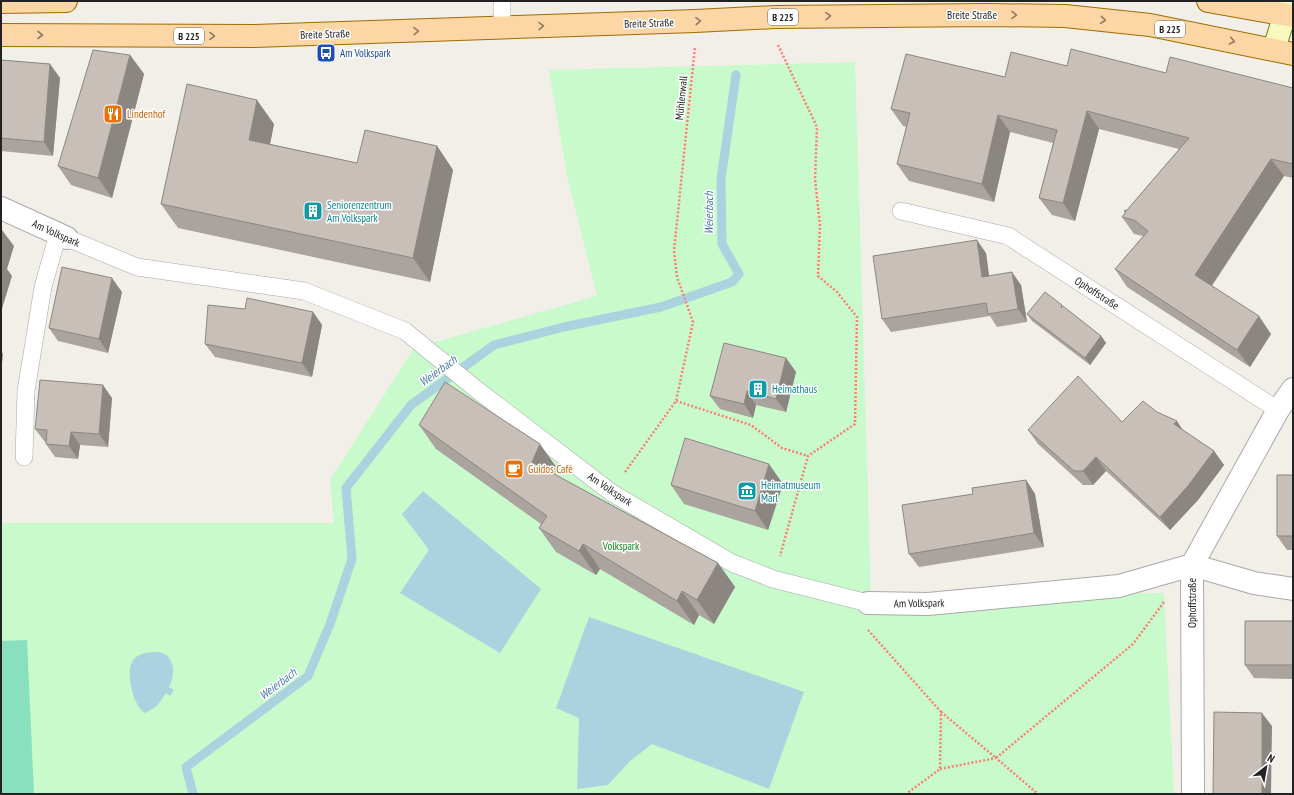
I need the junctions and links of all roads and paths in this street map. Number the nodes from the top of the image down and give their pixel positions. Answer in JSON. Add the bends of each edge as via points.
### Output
{"nodes":[{"id":1,"x":66,"y":1,"type":"edge"},
{"id":2,"x":502,"y":1,"type":"edge"},
{"id":3,"x":1208,"y":1,"type":"edge"},
{"id":4,"x":1,"y":2,"type":"edge"},
{"id":5,"x":1289,"y":10,"type":"edge"},
{"id":6,"x":776,"y":17,"type":"junction"},
{"id":7,"x":502,"y":27,"type":"junction"},
{"id":8,"x":1,"y":35,"type":"edge"},
{"id":9,"x":771,"y":45,"type":"dead end"},
{"id":10,"x":778,"y":45,"type":"junction"},
{"id":11,"x":702,"y":47,"type":"dead end"},
{"id":12,"x":1284,"y":51,"type":"edge"},
{"id":13,"x":1,"y":208,"type":"edge"},
{"id":14,"x":901,"y":210,"type":"dead end"},
{"id":15,"x":62,"y":236,"type":"junction"},
{"id":16,"x":1293,"y":389,"type":"edge"},
{"id":17,"x":676,"y":401,"type":"junction"},
{"id":18,"x":1278,"y":410,"type":"junction"},
{"id":19,"x":808,"y":456,"type":"junction"},
{"id":20,"x":24,"y":457,"type":"dead end"},
{"id":21,"x":622,"y":477,"type":"dead end"},
{"id":22,"x":1192,"y":565,"type":"junction"},
{"id":23,"x":773,"y":580,"type":"junction"},
{"id":24,"x":1293,"y":589,"type":"edge"},
{"id":25,"x":1165,"y":601,"type":"dead end"},
{"id":26,"x":868,"y":603,"type":"junction"},
{"id":27,"x":941,"y":712,"type":"junction"},
{"id":28,"x":996,"y":758,"type":"junction"},
{"id":29,"x":940,"y":769,"type":"junction"},
{"id":30,"x":906,"y":794,"type":"edge"},
{"id":31,"x":1038,"y":794,"type":"edge"},
{"id":32,"x":1194,"y":794,"type":"edge"}],
"edges":[{"from":1,"to":4,"type":"main road"},
{"from":2,"to":7,"type":"lane"},
{"from":3,"to":5,"type":"main road"},
{"from":5,"to":12,"type":"street"},
{"from":7,"to":6,"type":"main road","name":"Breite Straße","number":"B 225","one_way":true,"via":[[695,22]]},
{"from":6,"to":10,"type":"path"},
{"from":6,"to":12,"type":"main road","name":"Breite Straße","number":"B 225","one_way":true,"via":[[1065,16],[1150,25]]},
{"from":8,"to":7,"type":"main road","name":"Breite Straße","number":"B 225","one_way":true,"via":[[254,36]]},
{"from":9,"to":10,"type":"path"},
{"from":10,"to":19,"type":"path","via":[[817,127],[815,179],[820,225],[818,276],[837,292],[857,317],[855,424]]},
{"from":11,"to":17,"type":"path","name":"Mühlenwall","via":[[694,47],[674,251],[676,277],[693,322]]},
{"from":13,"to":15,"type":"street","name":"Am Volkspark"},
{"from":14,"to":18,"type":"lane","name":"Ophoffstraße","via":[[1008,236]]},
{"from":15,"to":20,"type":"lane","via":[[43,287],[26,391]]},
{"from":15,"to":23,"type":"lane","name":"Am Volkspark","via":[[137,267],[304,291],[406,331],[476,389],[612,493],[732,564]]},
{"from":16,"to":18,"type":"street","name":"Ophoffstraße"},
{"from":17,"to":19,"type":"path","via":[[751,424],[782,448]]},
{"from":17,"to":21,"type":"path"},
{"from":18,"to":22,"type":"street","name":"Ophoffstraße"},
{"from":19,"to":23,"type":"path"},
{"from":22,"to":24,"type":"street","via":[[1254,583]]},
{"from":22,"to":26,"type":"street","name":"Am Volkspark","via":[[1119,586],[928,604]]},
{"from":22,"to":32,"type":"street","name":"Ophoffstraße"},
{"from":23,"to":26,"type":"lane","name":"Am Volkspark"},
{"from":25,"to":28,"type":"path","via":[[1133,644]]},
{"from":26,"to":27,"type":"path","via":[[868,631]]},
{"from":27,"to":28,"type":"path"},
{"from":27,"to":29,"type":"path"},
{"from":28,"to":29,"type":"path"},
{"from":28,"to":31,"type":"path"},
{"from":29,"to":30,"type":"path"}]}
